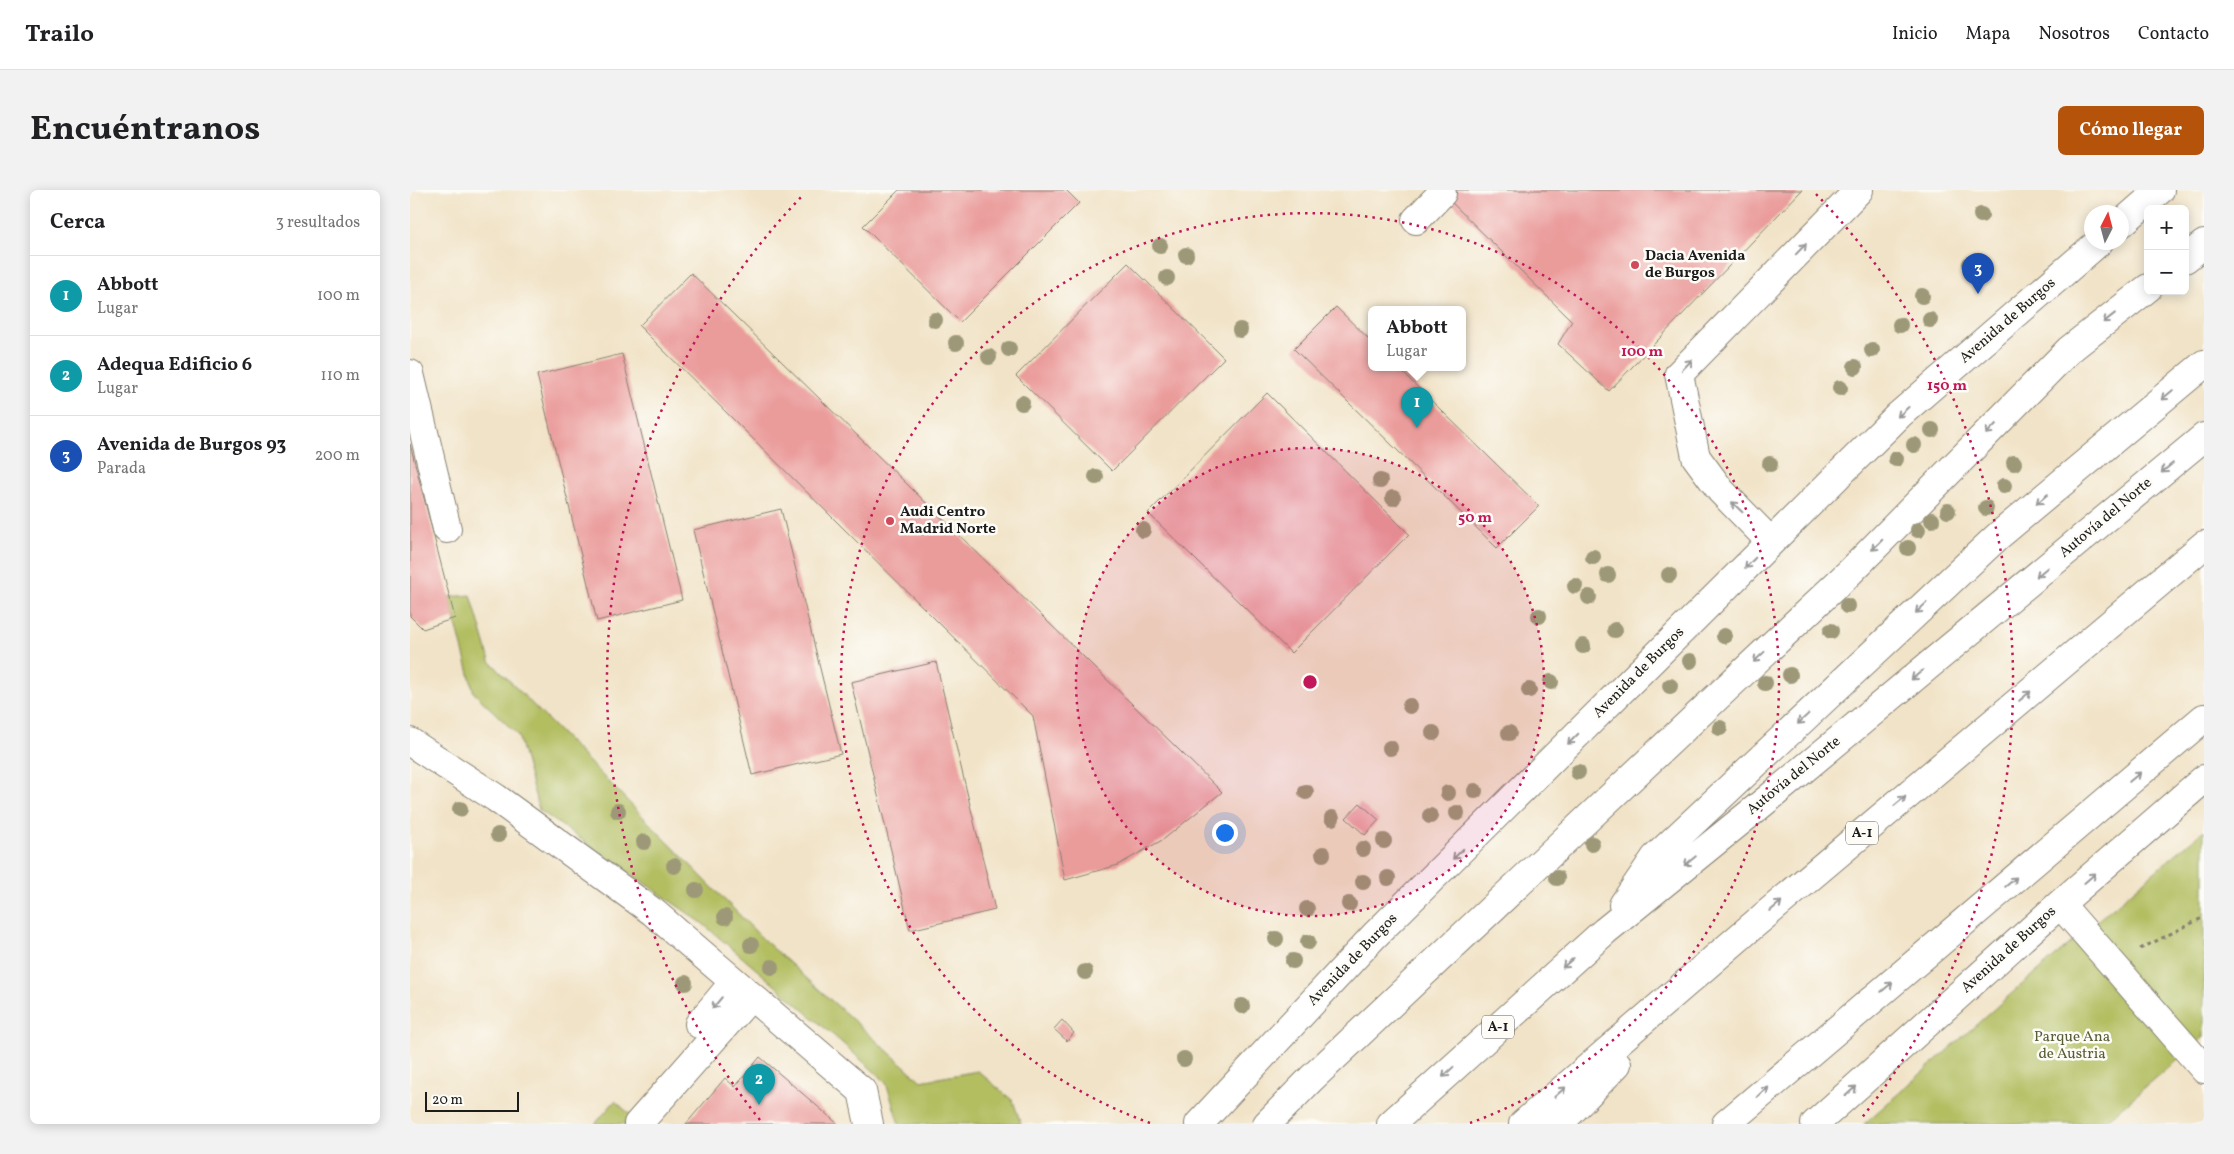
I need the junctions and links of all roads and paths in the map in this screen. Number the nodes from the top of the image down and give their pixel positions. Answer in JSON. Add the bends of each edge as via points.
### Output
{"nodes":[{"id":1,"x":1859,"y":190,"type":"edge"},
{"id":2,"x":2160,"y":190,"type":"edge"},
{"id":3,"x":1442,"y":193,"type":"dead end"},
{"id":4,"x":2129,"y":217,"type":"edge"},
{"id":5,"x":1416,"y":220,"type":"dead end"},
{"id":6,"x":2204,"y":244,"type":"edge"},
{"id":7,"x":2090,"y":250,"type":"edge"},
{"id":8,"x":2189,"y":256,"type":"edge"},
{"id":9,"x":2144,"y":291,"type":"edge"},
{"id":10,"x":2204,"y":364,"type":"edge"},
{"id":11,"x":410,"y":374,"type":"edge"},
{"id":12,"x":2204,"y":437,"type":"edge"},
{"id":13,"x":447,"y":529,"type":"dead end"},
{"id":14,"x":1771,"y":542,"type":"junction"},
{"id":15,"x":2204,"y":546,"type":"edge"},
{"id":16,"x":2204,"y":718,"type":"edge"},
{"id":17,"x":410,"y":742,"type":"edge"},
{"id":18,"x":2204,"y":779,"type":"edge"},
{"id":19,"x":2060,"y":904,"type":"junction"},
{"id":20,"x":2204,"y":917,"type":"edge"},
{"id":21,"x":1750,"y":928,"type":"junction"},
{"id":22,"x":1605,"y":931,"type":"junction"},
{"id":23,"x":2112,"y":964,"type":"junction"},
{"id":24,"x":743,"y":989,"type":"junction"},
{"id":25,"x":699,"y":1024,"type":"dead end"},
{"id":26,"x":2204,"y":1069,"type":"edge"},
{"id":27,"x":638,"y":1124,"type":"edge"},
{"id":28,"x":869,"y":1124,"type":"edge"},
{"id":29,"x":1199,"y":1124,"type":"edge"},
{"id":30,"x":1267,"y":1124,"type":"edge"},
{"id":31,"x":1392,"y":1124,"type":"edge"},
{"id":32,"x":1524,"y":1124,"type":"edge"},
{"id":33,"x":1559,"y":1124,"type":"edge"},
{"id":34,"x":1726,"y":1124,"type":"edge"},
{"id":35,"x":1815,"y":1124,"type":"edge"}],
"edges":[{"from":14,"to":1,"type":"main road","one_way":true,"via":[[1721,491],[1696,457],[1679,374]]},
{"from":2,"to":4,"type":"main road"},
{"from":3,"to":5,"type":"main road"},
{"from":6,"to":8,"type":"main road"},
{"from":7,"to":14,"type":"main road","name":"Avenida de Burgos","one_way":true,"via":[[1899,415]]},
{"from":9,"to":30,"type":"main road","one_way":true,"via":[[2069,350],[1850,572]]},
{"from":10,"to":22,"type":"main road","one_way":true,"via":[[1997,537],[1655,858]]},
{"from":11,"to":13,"type":"main road"},
{"from":12,"to":22,"type":"main road","name":"Autovía del Norte","number":"A-1","one_way":true},
{"from":14,"to":29,"type":"main road","name":"Avenida de Burgos","one_way":true,"via":[[1374,936]]},
{"from":21,"to":15,"type":"main road","number":"A-1","one_way":true},
{"from":34,"to":16,"type":"main road","one_way":true},
{"from":17,"to":24,"type":"main road","via":[[496,798],[653,912]]},
{"from":19,"to":18,"type":"main road","name":"Avenida de Burgos","one_way":true},
{"from":19,"to":23,"type":"main road"},
{"from":35,"to":19,"type":"main road","name":"Avenida de Burgos","one_way":true},
{"from":20,"to":23,"type":"path"},
{"from":32,"to":21,"type":"main road","number":"A-1","one_way":true},
{"from":21,"to":33,"type":"main road"},
{"from":22,"to":31,"type":"main road","name":"Autovía del Norte","number":"A-1","one_way":true},
{"from":23,"to":26,"type":"main road"},
{"from":24,"to":25,"type":"main road","one_way":true},
{"from":24,"to":27,"type":"main road"},
{"from":24,"to":28,"type":"main road","via":[[862,1091]]}]}
